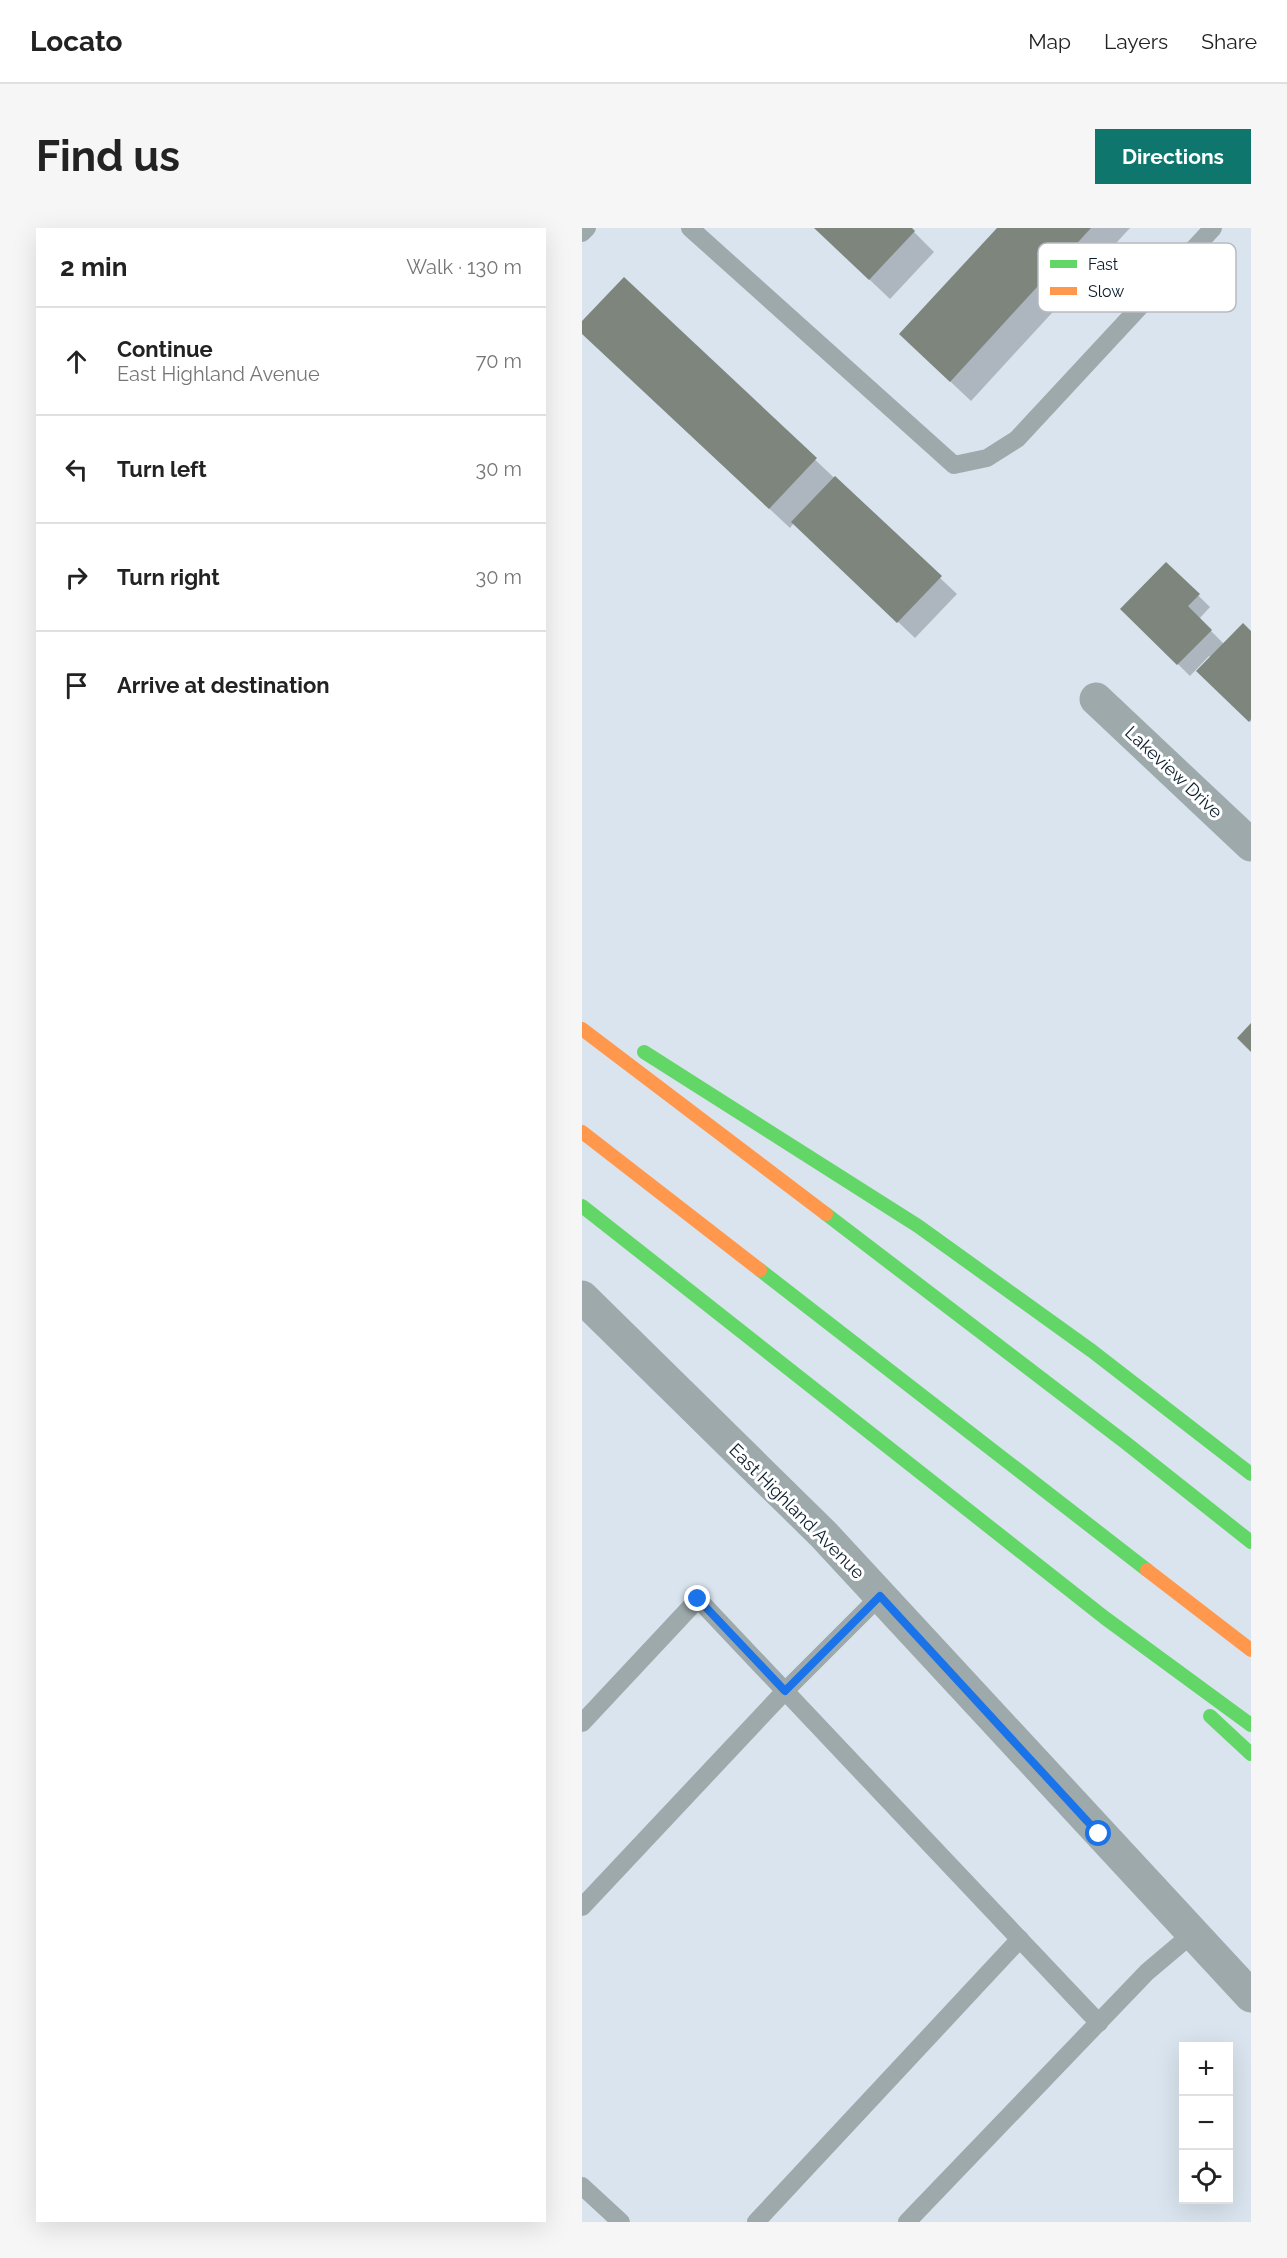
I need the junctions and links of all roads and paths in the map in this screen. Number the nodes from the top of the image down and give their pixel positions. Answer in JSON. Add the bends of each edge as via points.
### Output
{"nodes":[{"id":1,"x":587,"y":228,"type":"edge"},
{"id":2,"x":690,"y":228,"type":"edge"},
{"id":3,"x":1213,"y":228,"type":"edge"},
{"id":4,"x":582,"y":233,"type":"edge"},
{"id":5,"x":1199,"y":243,"type":"edge"},
{"id":6,"x":1135,"y":312,"type":"edge"},
{"id":7,"x":1096,"y":699,"type":"dead end"},
{"id":8,"x":1251,"y":845,"type":"edge"},
{"id":9,"x":582,"y":1029,"type":"edge"},
{"id":10,"x":631,"y":1044,"type":"dead end"},
{"id":11,"x":582,"y":1132,"type":"edge"},
{"id":12,"x":582,"y":1206,"type":"edge"},
{"id":13,"x":582,"y":1297,"type":"edge"},
{"id":14,"x":1251,"y":1474,"type":"edge"},
{"id":15,"x":1251,"y":1542,"type":"edge"},
{"id":16,"x":880,"y":1596,"type":"junction"},
{"id":17,"x":1106,"y":1618,"type":"junction"},
{"id":18,"x":1251,"y":1650,"type":"edge"},
{"id":19,"x":785,"y":1691,"type":"junction"},
{"id":20,"x":582,"y":1723,"type":"edge"},
{"id":21,"x":1251,"y":1725,"type":"edge"},
{"id":22,"x":1251,"y":1754,"type":"edge"},
{"id":23,"x":582,"y":1908,"type":"edge"},
{"id":24,"x":1192,"y":1934,"type":"junction"},
{"id":25,"x":1020,"y":1940,"type":"junction"},
{"id":26,"x":1251,"y":1996,"type":"edge"},
{"id":27,"x":1100,"y":2023,"type":"junction"},
{"id":28,"x":582,"y":2186,"type":"edge"},
{"id":29,"x":621,"y":2222,"type":"edge"},
{"id":30,"x":756,"y":2222,"type":"edge"},
{"id":31,"x":907,"y":2222,"type":"edge"}],
"edges":[{"from":1,"to":4,"type":"lane"},
{"from":2,"to":6,"type":"lane","via":[[954,465],[987,458],[1017,439]]},
{"from":3,"to":5,"type":"lane"},
{"from":7,"to":8,"type":"street","name":"Lakeview Drive"},
{"from":9,"to":15,"type":"highway"},
{"from":10,"to":14,"type":"highway","via":[[918,1226],[1092,1351]]},
{"from":11,"to":18,"type":"highway"},
{"from":12,"to":17,"type":"highway"},
{"from":13,"to":16,"type":"street","name":"East Highland Avenue","via":[[824,1535]]},
{"from":16,"to":19,"type":"lane"},
{"from":16,"to":24,"type":"street","name":"East Highland Avenue"},
{"from":17,"to":21,"type":"highway"},
{"from":17,"to":22,"type":"highway"},
{"from":19,"to":20,"type":"lane","via":[[698,1599]]},
{"from":19,"to":23,"type":"lane"},
{"from":19,"to":25,"type":"lane"},
{"from":24,"to":26,"type":"street","name":"East Highland Avenue"},
{"from":24,"to":27,"type":"lane","via":[[1147,1972]]},
{"from":25,"to":27,"type":"lane"},
{"from":25,"to":30,"type":"lane"},
{"from":27,"to":31,"type":"lane"},
{"from":28,"to":29,"type":"lane"}]}
